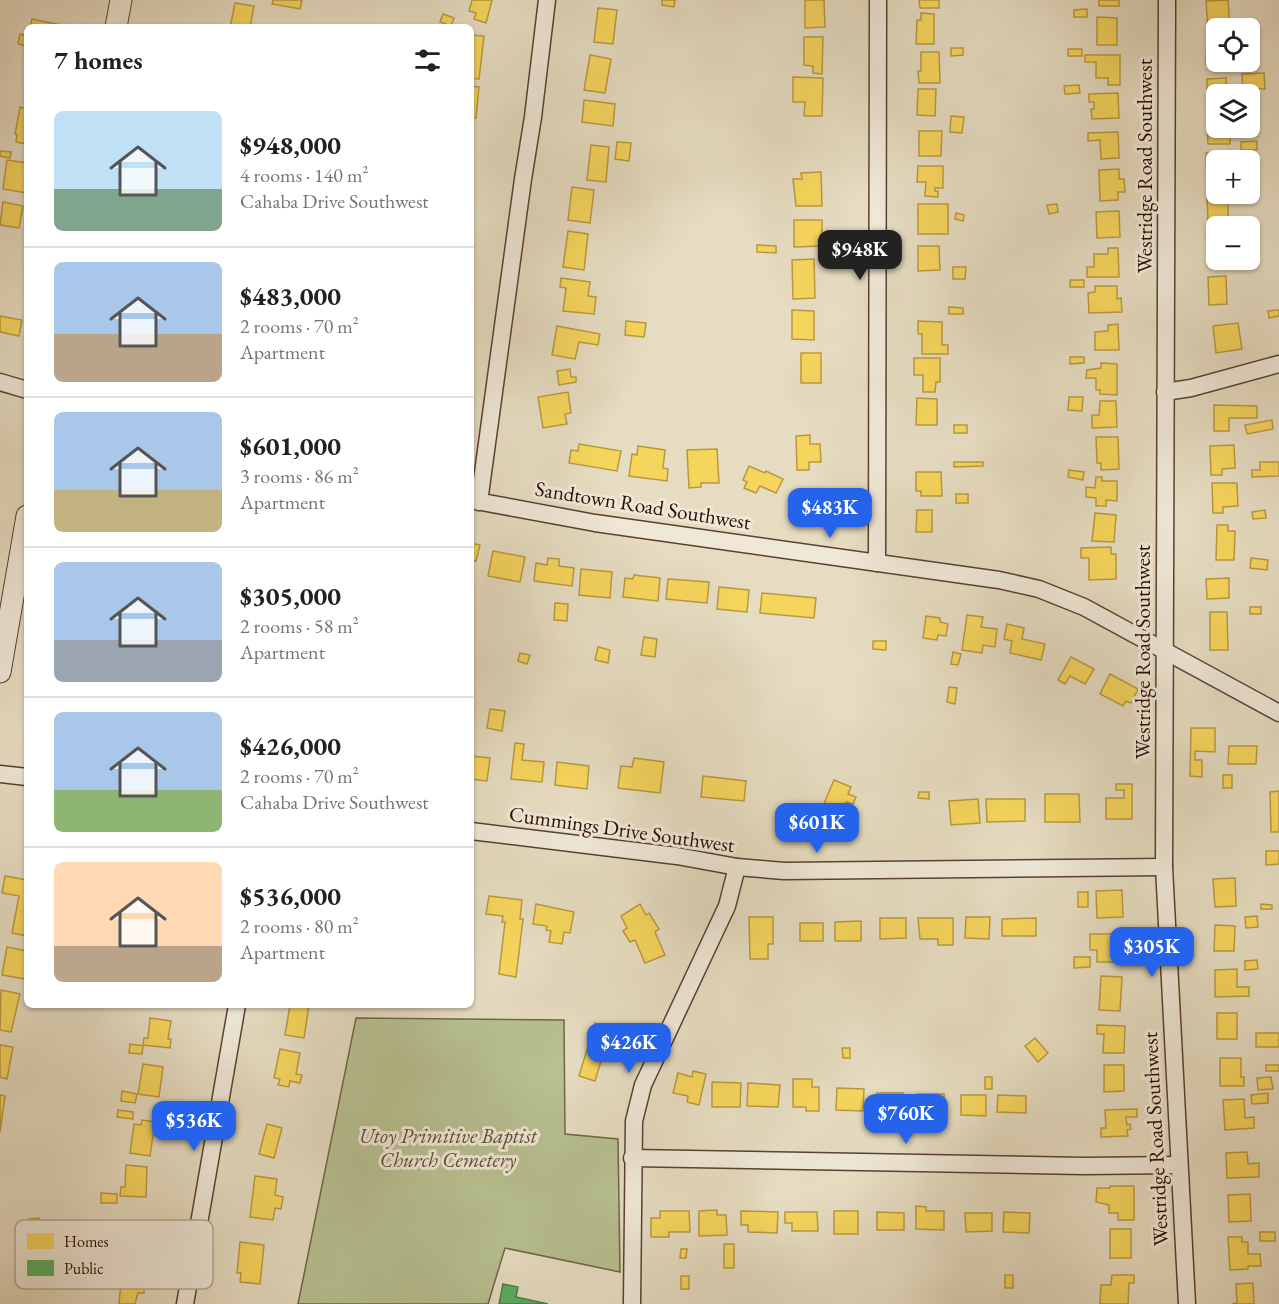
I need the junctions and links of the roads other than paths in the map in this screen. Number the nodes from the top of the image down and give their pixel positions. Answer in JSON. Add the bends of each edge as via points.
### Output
{"nodes":[{"id":1,"x":121,"y":0,"type":"edge"},
{"id":2,"x":547,"y":0,"type":"edge"},
{"id":3,"x":878,"y":0,"type":"edge"},
{"id":4,"x":1167,"y":0,"type":"edge"},
{"id":5,"x":117,"y":24,"type":"edge"},
{"id":6,"x":1279,"y":364,"type":"edge"},
{"id":7,"x":0,"y":382,"type":"edge"},
{"id":8,"x":24,"y":389,"type":"edge"},
{"id":9,"x":1165,"y":392,"type":"junction"},
{"id":10,"x":475,"y":500,"type":"edge"},
{"id":11,"x":24,"y":533,"type":"edge"},
{"id":12,"x":877,"y":563,"type":"junction"},
{"id":13,"x":1164,"y":651,"type":"junction"},
{"id":14,"x":0,"y":672,"type":"edge"},
{"id":15,"x":1279,"y":712,"type":"edge"},
{"id":16,"x":0,"y":774,"type":"edge"},
{"id":17,"x":24,"y":777,"type":"edge"},
{"id":18,"x":474,"y":831,"type":"edge"},
{"id":19,"x":736,"y":867,"type":"junction"},
{"id":20,"x":1164,"y":867,"type":"junction"},
{"id":21,"x":236,"y":1008,"type":"edge"},
{"id":22,"x":632,"y":1158,"type":"junction"},
{"id":23,"x":1179,"y":1165,"type":"junction"},
{"id":24,"x":200,"y":1220,"type":"edge"},
{"id":25,"x":188,"y":1289,"type":"edge"},
{"id":26,"x":185,"y":1304,"type":"edge"},
{"id":27,"x":632,"y":1304,"type":"edge"},
{"id":28,"x":1186,"y":1304,"type":"edge"}],
"edges":[{"from":1,"to":5,"type":"street"},
{"from":2,"to":10,"type":"street"},
{"from":3,"to":12,"type":"street"},
{"from":4,"to":9,"type":"street","name":"Westridge Road Southwest"},
{"from":6,"to":9,"type":"street"},
{"from":7,"to":8,"type":"street"},
{"from":9,"to":13,"type":"street","name":"Westridge Road Southwest"},
{"from":10,"to":12,"type":"street","name":"Sandtown Road Southwest","via":[[595,523]]},
{"from":11,"to":14,"type":"street"},
{"from":12,"to":13,"type":"street","name":"Sandtown Road Southwest","via":[[1039,589],[1084,607]]},
{"from":13,"to":15,"type":"street","name":"Sandtown Road Southwest"},
{"from":13,"to":20,"type":"street","name":"Westridge Road Southwest"},
{"from":16,"to":17,"type":"street"},
{"from":18,"to":19,"type":"street","name":"Cummings Drive Southwest"},
{"from":19,"to":20,"type":"street","name":"Cummings Drive Southwest","via":[[784,871]]},
{"from":19,"to":22,"type":"street","via":[[727,906],[643,1084],[634,1121]]},
{"from":20,"to":23,"type":"street","name":"Westridge Road Southwest"},
{"from":21,"to":24,"type":"street"},
{"from":22,"to":23,"type":"street"},
{"from":22,"to":27,"type":"street"},
{"from":23,"to":28,"type":"street","name":"Westridge Road Southwest"},
{"from":25,"to":26,"type":"street"}]}
